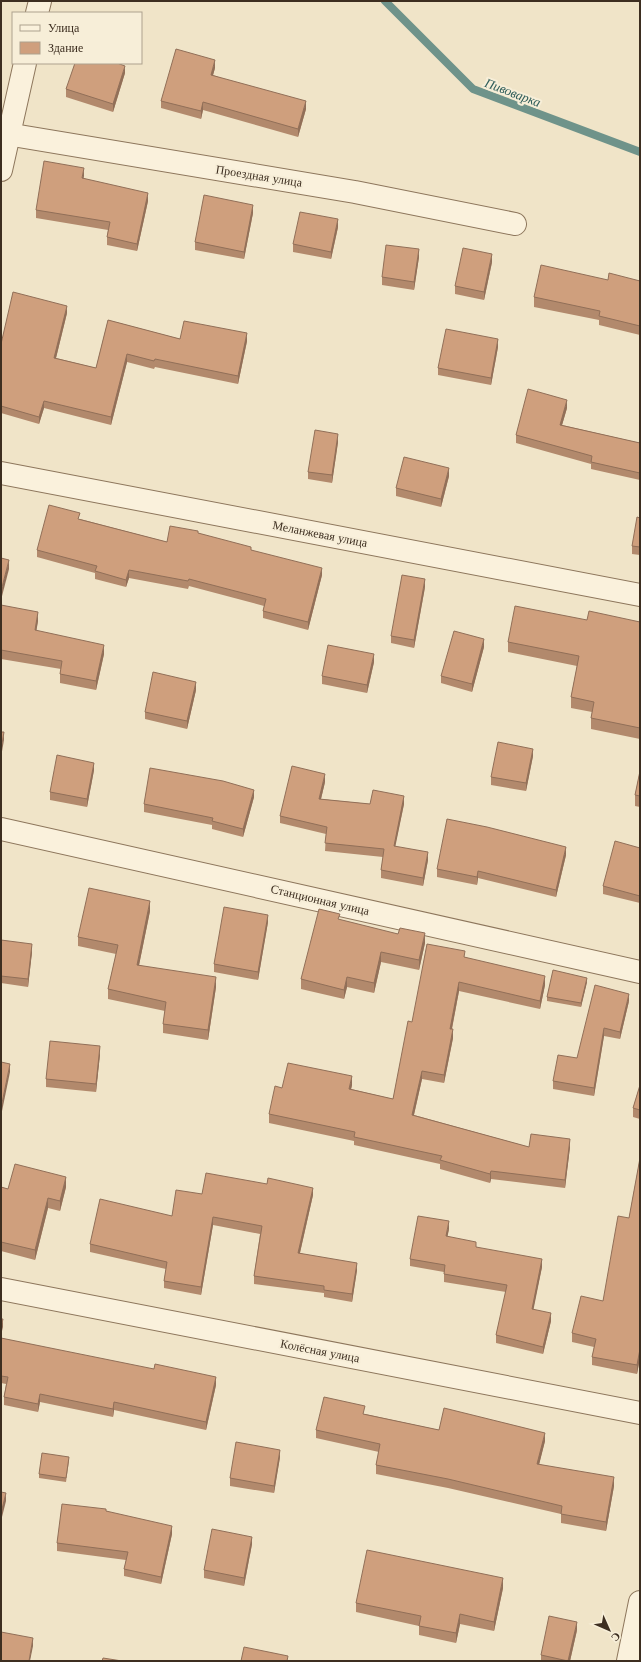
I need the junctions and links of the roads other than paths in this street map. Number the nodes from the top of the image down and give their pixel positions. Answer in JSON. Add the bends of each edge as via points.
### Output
{"nodes":[{"id":1,"x":40,"y":1,"type":"edge"},
{"id":2,"x":37,"y":12,"type":"edge"},
{"id":3,"x":25,"y":64,"type":"edge"},
{"id":4,"x":5,"y":134,"type":"edge"},
{"id":5,"x":1,"y":170,"type":"edge"},
{"id":6,"x":516,"y":224,"type":"dead end"},
{"id":7,"x":1,"y":473,"type":"edge"},
{"id":8,"x":640,"y":595,"type":"edge"},
{"id":9,"x":1,"y":829,"type":"edge"},
{"id":10,"x":640,"y":972,"type":"edge"},
{"id":11,"x":1,"y":1289,"type":"edge"},
{"id":12,"x":640,"y":1413,"type":"edge"},
{"id":13,"x":640,"y":1602,"type":"edge"},
{"id":14,"x":628,"y":1661,"type":"edge"}],
"edges":[{"from":1,"to":2,"type":"street"},
{"from":3,"to":4,"type":"street"},
{"from":4,"to":5,"type":"street"},
{"from":4,"to":6,"type":"street","name":"Проездная улица","via":[[355,192]]},
{"from":7,"to":8,"type":"street","name":"Меланжевая улица"},
{"from":9,"to":10,"type":"street","name":"Станционная улица"},
{"from":11,"to":12,"type":"street","name":"Колёсная улица"},
{"from":13,"to":14,"type":"street"}]}
